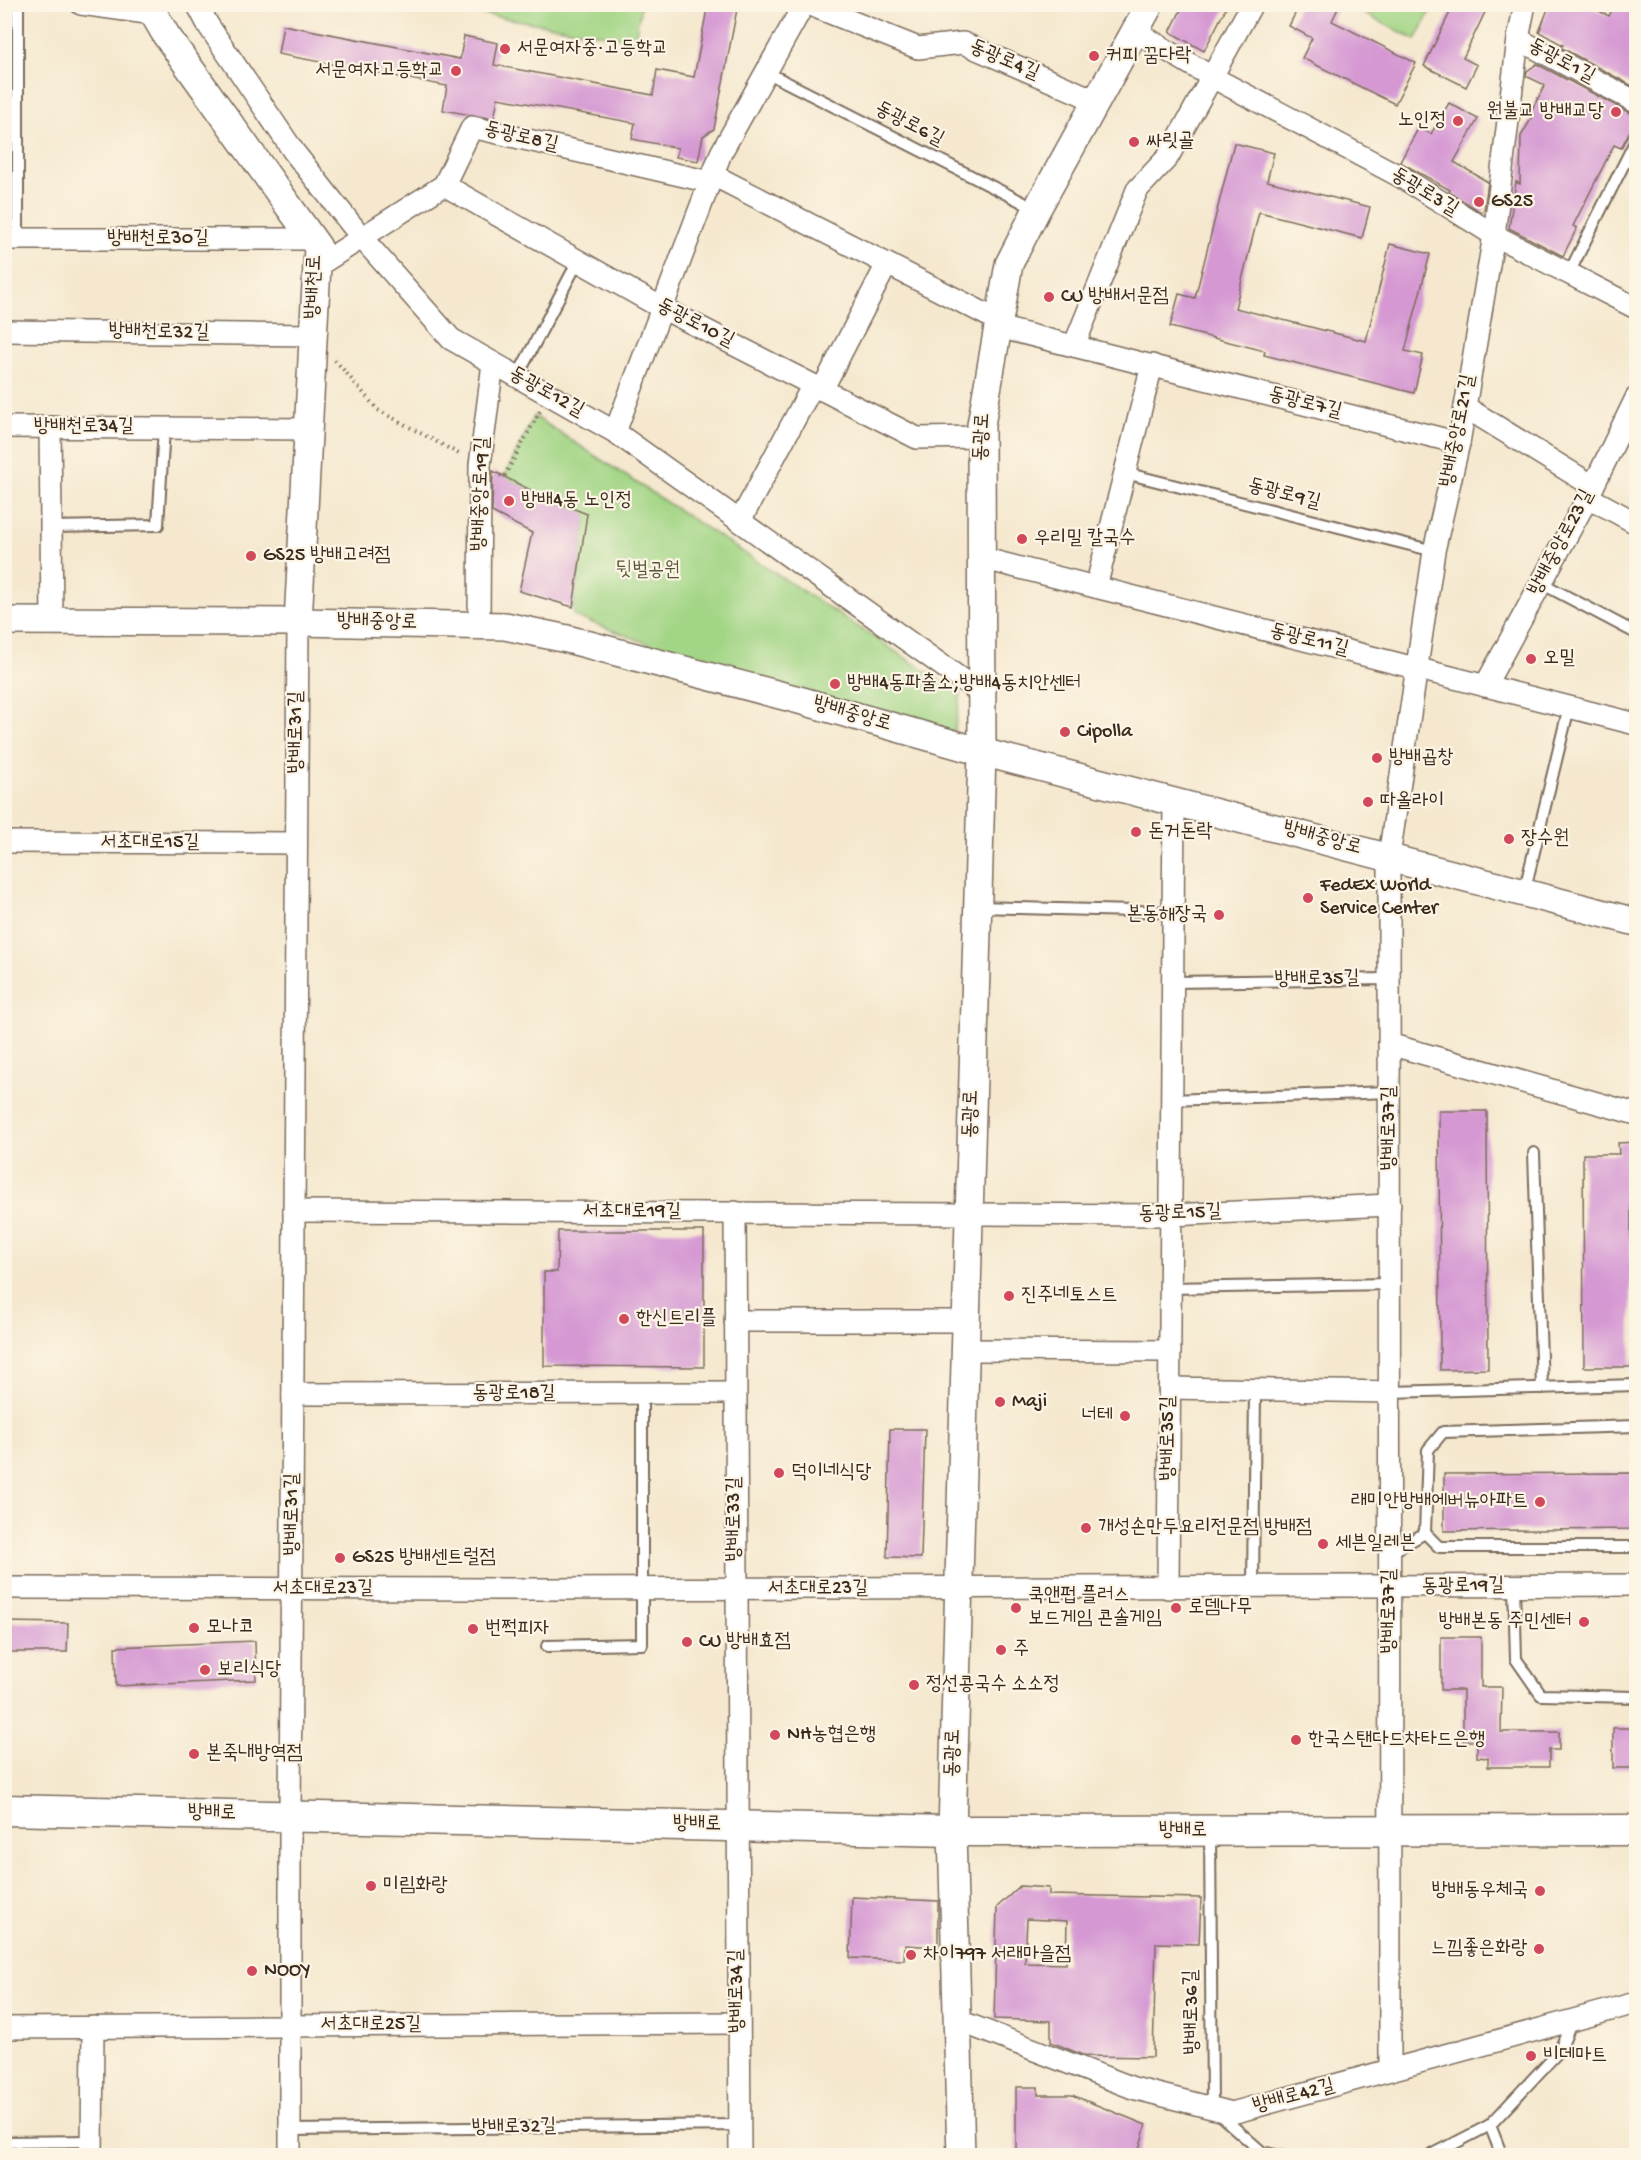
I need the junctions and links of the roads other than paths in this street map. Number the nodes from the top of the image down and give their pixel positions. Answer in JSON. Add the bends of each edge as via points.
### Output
{"nodes":[{"id":1,"x":18,"y":4,"type":"edge"},
{"id":2,"x":81,"y":4,"type":"edge"},
{"id":3,"x":197,"y":4,"type":"edge"},
{"id":4,"x":806,"y":4,"type":"edge"},
{"id":5,"x":1150,"y":4,"type":"edge"},
{"id":6,"x":1252,"y":4,"type":"edge"},
{"id":7,"x":1525,"y":4,"type":"edge"},
{"id":8,"x":151,"y":9,"type":"edge"},
{"id":9,"x":1136,"y":32,"type":"junction"},
{"id":10,"x":1518,"y":39,"type":"junction"},
{"id":11,"x":766,"y":72,"type":"junction"},
{"id":12,"x":1212,"y":76,"type":"junction"},
{"id":13,"x":1097,"y":101,"type":"junction"},
{"id":14,"x":1636,"y":102,"type":"edge"},
{"id":15,"x":1636,"y":140,"type":"edge"},
{"id":16,"x":712,"y":179,"type":"junction"},
{"id":17,"x":444,"y":185,"type":"junction"},
{"id":18,"x":1037,"y":209,"type":"junction"},
{"id":19,"x":1494,"y":235,"type":"junction"},
{"id":20,"x":362,"y":238,"type":"junction"},
{"id":21,"x":11,"y":239,"type":"edge"},
{"id":22,"x":312,"y":239,"type":"junction"},
{"id":23,"x":578,"y":261,"type":"junction"},
{"id":24,"x":888,"y":264,"type":"junction"},
{"id":25,"x":316,"y":267,"type":"junction"},
{"id":26,"x":1569,"y":273,"type":"junction"},
{"id":27,"x":662,"y":308,"type":"junction"},
{"id":28,"x":1636,"y":308,"type":"edge"},
{"id":29,"x":998,"y":324,"type":"junction"},
{"id":30,"x":4,"y":331,"type":"edge"},
{"id":31,"x":313,"y":335,"type":"junction"},
{"id":32,"x":1074,"y":346,"type":"junction"},
{"id":33,"x":493,"y":363,"type":"junction"},
{"id":34,"x":1152,"y":365,"type":"junction"},
{"id":35,"x":517,"y":377,"type":"junction"},
{"id":36,"x":817,"y":387,"type":"junction"},
{"id":37,"x":1465,"y":407,"type":"junction"},
{"id":38,"x":1634,"y":409,"type":"edge"},
{"id":39,"x":4,"y":427,"type":"edge"},
{"id":40,"x":50,"y":427,"type":"junction"},
{"id":41,"x":164,"y":428,"type":"junction"},
{"id":42,"x":308,"y":429,"type":"junction"},
{"id":43,"x":615,"y":432,"type":"junction"},
{"id":44,"x":981,"y":437,"type":"junction"},
{"id":45,"x":1458,"y":443,"type":"junction"},
{"id":46,"x":1125,"y":473,"type":"junction"},
{"id":47,"x":1590,"y":491,"type":"junction"},
{"id":48,"x":740,"y":521,"type":"junction"},
{"id":49,"x":1636,"y":524,"type":"edge"},
{"id":50,"x":51,"y":526,"type":"junction"},
{"id":51,"x":1434,"y":551,"type":"junction"},
{"id":52,"x":981,"y":558,"type":"junction"},
{"id":53,"x":1541,"y":583,"type":"junction"},
{"id":54,"x":1096,"y":587,"type":"junction"},
{"id":55,"x":4,"y":621,"type":"edge"},
{"id":56,"x":52,"y":621,"type":"junction"},
{"id":57,"x":298,"y":622,"type":"junction"},
{"id":58,"x":479,"y":625,"type":"junction"},
{"id":59,"x":1636,"y":633,"type":"edge"},
{"id":60,"x":1416,"y":668,"type":"junction"},
{"id":61,"x":1485,"y":686,"type":"junction"},
{"id":62,"x":982,"y":694,"type":"junction"},
{"id":63,"x":1569,"y":707,"type":"junction"},
{"id":64,"x":1636,"y":724,"type":"edge"},
{"id":65,"x":982,"y":752,"type":"junction"},
{"id":66,"x":1174,"y":800,"type":"junction"},
{"id":67,"x":4,"y":842,"type":"edge"},
{"id":68,"x":296,"y":843,"type":"junction"},
{"id":69,"x":1389,"y":857,"type":"junction"},
{"id":70,"x":1524,"y":893,"type":"junction"},
{"id":71,"x":978,"y":907,"type":"junction"},
{"id":72,"x":1173,"y":912,"type":"junction"},
{"id":73,"x":1636,"y":922,"type":"edge"},
{"id":74,"x":1389,"y":979,"type":"junction"},
{"id":75,"x":1172,"y":982,"type":"junction"},
{"id":76,"x":1389,"y":1044,"type":"junction"},
{"id":77,"x":1389,"y":1092,"type":"junction"},
{"id":78,"x":1172,"y":1100,"type":"junction"},
{"id":79,"x":1636,"y":1114,"type":"edge"},
{"id":80,"x":1534,"y":1152,"type":"dead end"},
{"id":81,"x":1390,"y":1205,"type":"junction"},
{"id":82,"x":294,"y":1211,"type":"junction"},
{"id":83,"x":735,"y":1212,"type":"junction"},
{"id":84,"x":1171,"y":1215,"type":"junction"},
{"id":85,"x":969,"y":1216,"type":"junction"},
{"id":86,"x":1390,"y":1284,"type":"junction"},
{"id":87,"x":1170,"y":1288,"type":"junction"},
{"id":88,"x":735,"y":1321,"type":"junction"},
{"id":89,"x":966,"y":1321,"type":"junction"},
{"id":90,"x":966,"y":1350,"type":"junction"},
{"id":91,"x":1170,"y":1351,"type":"junction"},
{"id":92,"x":1636,"y":1385,"type":"edge"},
{"id":93,"x":1169,"y":1388,"type":"junction"},
{"id":94,"x":1542,"y":1388,"type":"junction"},
{"id":95,"x":1255,"y":1390,"type":"junction"},
{"id":96,"x":1390,"y":1392,"type":"junction"},
{"id":97,"x":642,"y":1393,"type":"junction"},
{"id":98,"x":735,"y":1393,"type":"junction"},
{"id":99,"x":293,"y":1394,"type":"junction"},
{"id":100,"x":1636,"y":1426,"type":"edge"},
{"id":101,"x":1425,"y":1533,"type":"junction"},
{"id":102,"x":1636,"y":1547,"type":"edge"},
{"id":103,"x":1390,"y":1552,"type":"junction"},
{"id":104,"x":1636,"y":1585,"type":"edge"},
{"id":105,"x":1514,"y":1586,"type":"junction"},
{"id":106,"x":4,"y":1588,"type":"edge"},
{"id":107,"x":959,"y":1588,"type":"junction"},
{"id":108,"x":1168,"y":1588,"type":"junction"},
{"id":109,"x":1253,"y":1588,"type":"junction"},
{"id":110,"x":1390,"y":1588,"type":"junction"},
{"id":111,"x":292,"y":1589,"type":"junction"},
{"id":112,"x":642,"y":1589,"type":"junction"},
{"id":113,"x":735,"y":1589,"type":"junction"},
{"id":114,"x":547,"y":1646,"type":"dead end"},
{"id":115,"x":1636,"y":1696,"type":"edge"},
{"id":116,"x":4,"y":1810,"type":"edge"},
{"id":117,"x":290,"y":1816,"type":"junction"},
{"id":118,"x":737,"y":1826,"type":"junction"},
{"id":119,"x":1636,"y":1830,"type":"edge"},
{"id":120,"x":952,"y":1831,"type":"junction"},
{"id":121,"x":1210,"y":1831,"type":"junction"},
{"id":122,"x":1390,"y":1831,"type":"junction"},
{"id":123,"x":1636,"y":2003,"type":"edge"},
{"id":124,"x":957,"y":2020,"type":"junction"},
{"id":125,"x":1572,"y":2021,"type":"junction"},
{"id":126,"x":738,"y":2023,"type":"junction"},
{"id":127,"x":290,"y":2025,"type":"junction"},
{"id":128,"x":4,"y":2028,"type":"edge"},
{"id":129,"x":93,"y":2028,"type":"junction"},
{"id":130,"x":1390,"y":2070,"type":"junction"},
{"id":131,"x":1212,"y":2108,"type":"junction"},
{"id":132,"x":739,"y":2125,"type":"junction"},
{"id":133,"x":1490,"y":2125,"type":"junction"},
{"id":134,"x":290,"y":2130,"type":"junction"},
{"id":135,"x":4,"y":2142,"type":"edge"},
{"id":136,"x":92,"y":2148,"type":"edge"},
{"id":137,"x":290,"y":2156,"type":"edge"},
{"id":138,"x":740,"y":2156,"type":"edge"},
{"id":139,"x":961,"y":2156,"type":"edge"},
{"id":140,"x":1280,"y":2156,"type":"edge"},
{"id":141,"x":1430,"y":2156,"type":"edge"},
{"id":142,"x":1502,"y":2156,"type":"edge"}],
"edges":[{"from":1,"to":21,"type":"lane"},
{"from":2,"to":8,"type":"street"},
{"from":3,"to":20,"type":"street","name":"동광로12길","via":[[294,152]]},
{"from":4,"to":11,"type":"street"},
{"from":4,"to":13,"type":"street","name":"동광로4길","via":[[918,48],[963,43]]},
{"from":5,"to":9,"type":"street","name":"동광로"},
{"from":6,"to":12,"type":"street"},
{"from":7,"to":10,"type":"street","name":"방배중앙로21길"},
{"from":8,"to":22,"type":"street","name":"방배천로"},
{"from":9,"to":12,"type":"street","name":"동광로3길"},
{"from":9,"to":13,"type":"street","name":"동광로"},
{"from":10,"to":14,"type":"street","name":"동광로1길"},
{"from":10,"to":19,"type":"street","name":"방배중앙로21길"},
{"from":11,"to":16,"type":"street","via":[[721,153]]},
{"from":11,"to":18,"type":"lane","name":"동광로6길"},
{"from":12,"to":19,"type":"street","name":"동광로3길","via":[[1403,178]]},
{"from":12,"to":32,"type":"street","via":[[1168,157],[1137,190]]},
{"from":13,"to":18,"type":"street","name":"동광로"},
{"from":15,"to":26,"type":"lane"},
{"from":16,"to":17,"type":"street","name":"동광로8길","via":[[472,127]]},
{"from":16,"to":24,"type":"street","name":"동광로8길"},
{"from":16,"to":27,"type":"street"},
{"from":17,"to":20,"type":"street"},
{"from":17,"to":23,"type":"street","name":"동광로10길"},
{"from":18,"to":29,"type":"street","name":"동광로","via":[[1009,264]]},
{"from":19,"to":26,"type":"street","name":"동광로3길"},
{"from":19,"to":37,"type":"street","name":"방배중앙로21길"},
{"from":20,"to":25,"type":"street"},
{"from":20,"to":33,"type":"street","name":"동광로12길","via":[[450,339]]},
{"from":21,"to":22,"type":"street","name":"방배천로30길"},
{"from":22,"to":25,"type":"street","name":"방배천로","via":[[318,247]]},
{"from":23,"to":27,"type":"street","name":"동광로10길"},
{"from":23,"to":35,"type":"lane"},
{"from":24,"to":29,"type":"street","name":"동광로8길"},
{"from":24,"to":36,"type":"street"},
{"from":25,"to":31,"type":"street","name":"방배천로"},
{"from":26,"to":28,"type":"street","name":"동광로3길"},
{"from":27,"to":36,"type":"street","name":"동광로10길"},
{"from":27,"to":43,"type":"street"},
{"from":29,"to":32,"type":"street","name":"동광로7길"},
{"from":29,"to":44,"type":"street","name":"동광로"},
{"from":30,"to":31,"type":"street","name":"방배천로32길"},
{"from":31,"to":42,"type":"street","name":"방배천로"},
{"from":32,"to":34,"type":"street","name":"동광로7길"},
{"from":33,"to":35,"type":"street","name":"동광로12길"},
{"from":33,"to":58,"type":"street","name":"방배중앙로19길","via":[[480,465]]},
{"from":34,"to":45,"type":"street","name":"동광로7길"},
{"from":34,"to":46,"type":"street"},
{"from":35,"to":43,"type":"street","name":"동광로12길"},
{"from":36,"to":44,"type":"street","name":"동광로10길","via":[[917,438]]},
{"from":36,"to":48,"type":"street"},
{"from":37,"to":45,"type":"street","name":"방배중앙로21길"},
{"from":37,"to":47,"type":"street"},
{"from":38,"to":47,"type":"street","name":"방배중앙로23길"},
{"from":39,"to":40,"type":"street","name":"방배천로34길"},
{"from":40,"to":41,"type":"street","name":"방배천로34길"},
{"from":40,"to":50,"type":"street"},
{"from":41,"to":42,"type":"street","name":"방배천로34길"},
{"from":41,"to":50,"type":"lane","name":"방배천로34길","via":[[158,525]]},
{"from":42,"to":57,"type":"street","name":"방배천로"},
{"from":43,"to":48,"type":"street","name":"동광로12길"},
{"from":44,"to":52,"type":"street","name":"동광로"},
{"from":45,"to":51,"type":"street","name":"방배중앙로21길"},
{"from":46,"to":51,"type":"lane","name":"동광로9길"},
{"from":46,"to":54,"type":"street"},
{"from":47,"to":49,"type":"street"},
{"from":47,"to":53,"type":"street","name":"방배중앙로23길"},
{"from":48,"to":62,"type":"street","name":"동광로12길"},
{"from":50,"to":56,"type":"street"},
{"from":51,"to":60,"type":"street","name":"방배중앙로21길"},
{"from":52,"to":54,"type":"street","name":"동광로11길"},
{"from":52,"to":62,"type":"street","name":"동광로"},
{"from":53,"to":59,"type":"lane"},
{"from":53,"to":61,"type":"street","name":"방배중앙로23길"},
{"from":54,"to":60,"type":"street","name":"동광로11길"},
{"from":55,"to":56,"type":"street","name":"방배중앙로"},
{"from":56,"to":57,"type":"street","name":"방배중앙로"},
{"from":57,"to":58,"type":"street","name":"방배중앙로"},
{"from":57,"to":68,"type":"street","name":"방배로31길"},
{"from":58,"to":65,"type":"street","name":"방배중앙로","via":[[505,626],[567,639]]},
{"from":60,"to":61,"type":"street","name":"동광로11길"},
{"from":60,"to":69,"type":"street","name":"방배중앙로21길"},
{"from":61,"to":63,"type":"street","name":"동광로11길"},
{"from":62,"to":65,"type":"street","name":"동광로"},
{"from":63,"to":64,"type":"street","name":"동광로11길"},
{"from":63,"to":70,"type":"lane"},
{"from":65,"to":66,"type":"street","name":"방배중앙로"},
{"from":65,"to":71,"type":"street","name":"동광로"},
{"from":66,"to":69,"type":"street","name":"방배중앙로"},
{"from":66,"to":72,"type":"street","name":"방배로35길"},
{"from":67,"to":68,"type":"street","name":"서초대로15길"},
{"from":68,"to":82,"type":"street","name":"방배로31길"},
{"from":69,"to":70,"type":"street","name":"방배중앙로"},
{"from":69,"to":74,"type":"street","name":"방배로37길"},
{"from":70,"to":73,"type":"street","name":"방배중앙로"},
{"from":71,"to":72,"type":"lane"},
{"from":71,"to":85,"type":"street","name":"동광로"},
{"from":72,"to":75,"type":"street","name":"방배로35길"},
{"from":74,"to":75,"type":"lane","name":"방배로35길"},
{"from":74,"to":76,"type":"street","name":"방배로37길"},
{"from":75,"to":78,"type":"street","name":"방배로35길"},
{"from":76,"to":77,"type":"street","name":"방배로37길"},
{"from":76,"to":79,"type":"street"},
{"from":77,"to":78,"type":"lane"},
{"from":77,"to":81,"type":"street","name":"방배로37길"},
{"from":78,"to":84,"type":"street","name":"방배로35길"},
{"from":80,"to":94,"type":"lane"},
{"from":81,"to":84,"type":"street","name":"동광로15길"},
{"from":81,"to":86,"type":"street","name":"방배로37길"},
{"from":82,"to":83,"type":"street","name":"서초대로19길"},
{"from":82,"to":99,"type":"street","name":"방배로31길"},
{"from":83,"to":85,"type":"street","name":"서초대로19길"},
{"from":83,"to":88,"type":"street","name":"방배로33길"},
{"from":84,"to":85,"type":"street","name":"동광로15길"},
{"from":84,"to":87,"type":"street","name":"방배로35길"},
{"from":85,"to":89,"type":"street","name":"동광로"},
{"from":86,"to":87,"type":"lane"},
{"from":86,"to":96,"type":"street","name":"방배로37길"},
{"from":87,"to":91,"type":"street","name":"방배로35길"},
{"from":88,"to":89,"type":"street"},
{"from":88,"to":98,"type":"street","name":"방배로33길"},
{"from":89,"to":90,"type":"street","name":"동광로"},
{"from":90,"to":91,"type":"street"},
{"from":90,"to":107,"type":"street","name":"동광로"},
{"from":91,"to":93,"type":"street","name":"방배로35길"},
{"from":92,"to":94,"type":"lane"},
{"from":93,"to":95,"type":"street"},
{"from":93,"to":108,"type":"street","name":"방배로35길"},
{"from":94,"to":96,"type":"lane"},
{"from":95,"to":96,"type":"street"},
{"from":95,"to":109,"type":"lane"},
{"from":96,"to":103,"type":"street","name":"방배로37길"},
{"from":97,"to":98,"type":"street","name":"동광로18길"},
{"from":97,"to":99,"type":"street","name":"동광로18길"},
{"from":97,"to":112,"type":"lane"},
{"from":98,"to":113,"type":"street","name":"방배로33길"},
{"from":99,"to":111,"type":"street","name":"방배로31길"},
{"from":100,"to":101,"type":"lane","via":[[1443,1432],[1428,1450]]},
{"from":101,"to":102,"type":"lane","via":[[1439,1547]]},
{"from":101,"to":103,"type":"lane"},
{"from":103,"to":110,"type":"street","name":"방배로37길"},
{"from":104,"to":105,"type":"street","name":"동광로19길"},
{"from":105,"to":110,"type":"street","name":"동광로19길"},
{"from":105,"to":115,"type":"lane","via":[[1516,1659],[1541,1695]]},
{"from":106,"to":111,"type":"street","name":"서초대로23길"},
{"from":107,"to":108,"type":"street","name":"동광로19길"},
{"from":107,"to":113,"type":"street","name":"서초대로23길"},
{"from":107,"to":120,"type":"street","name":"동광로"},
{"from":108,"to":109,"type":"street","name":"동광로19길"},
{"from":109,"to":110,"type":"street","name":"동광로19길"},
{"from":110,"to":122,"type":"street","name":"방배로37길"},
{"from":111,"to":112,"type":"street","name":"서초대로23길"},
{"from":111,"to":117,"type":"street","name":"방배로31길"},
{"from":112,"to":113,"type":"street","name":"서초대로23길"},
{"from":112,"to":114,"type":"lane","via":[[642,1644]]},
{"from":113,"to":118,"type":"street","name":"방배로33길"},
{"from":116,"to":117,"type":"main road","name":"방배로"},
{"from":117,"to":118,"type":"main road","name":"방배로"},
{"from":117,"to":127,"type":"street"},
{"from":118,"to":120,"type":"main road","name":"방배로"},
{"from":118,"to":126,"type":"street","name":"방배로34길"},
{"from":119,"to":122,"type":"main road","name":"방배로"},
{"from":120,"to":121,"type":"main road","name":"방배로"},
{"from":120,"to":124,"type":"street","name":"동광로"},
{"from":121,"to":122,"type":"main road","name":"방배로"},
{"from":121,"to":131,"type":"lane","name":"방배로36길"},
{"from":122,"to":130,"type":"street"},
{"from":123,"to":125,"type":"street","name":"방배로42길"},
{"from":124,"to":131,"type":"street","name":"방배로42길","via":[[1134,2088]]},
{"from":124,"to":139,"type":"street","name":"동광로"},
{"from":125,"to":130,"type":"street","name":"방배로42길"},
{"from":125,"to":133,"type":"lane","via":[[1560,2050]]},
{"from":126,"to":127,"type":"street","name":"서초대로25길"},
{"from":126,"to":132,"type":"street","name":"방배로34길"},
{"from":127,"to":129,"type":"street","name":"서초대로25길"},
{"from":127,"to":134,"type":"street"},
{"from":128,"to":129,"type":"street","name":"서초대로25길"},
{"from":129,"to":136,"type":"street"},
{"from":130,"to":131,"type":"street","name":"방배로42길","via":[[1233,2113]]},
{"from":131,"to":140,"type":"lane","via":[[1262,2152]]},
{"from":132,"to":134,"type":"lane","name":"방배로32길"},
{"from":132,"to":138,"type":"street","name":"방배로34길"},
{"from":133,"to":141,"type":"lane"},
{"from":133,"to":142,"type":"lane"},
{"from":134,"to":137,"type":"street"},
{"from":135,"to":136,"type":"lane"}]}
